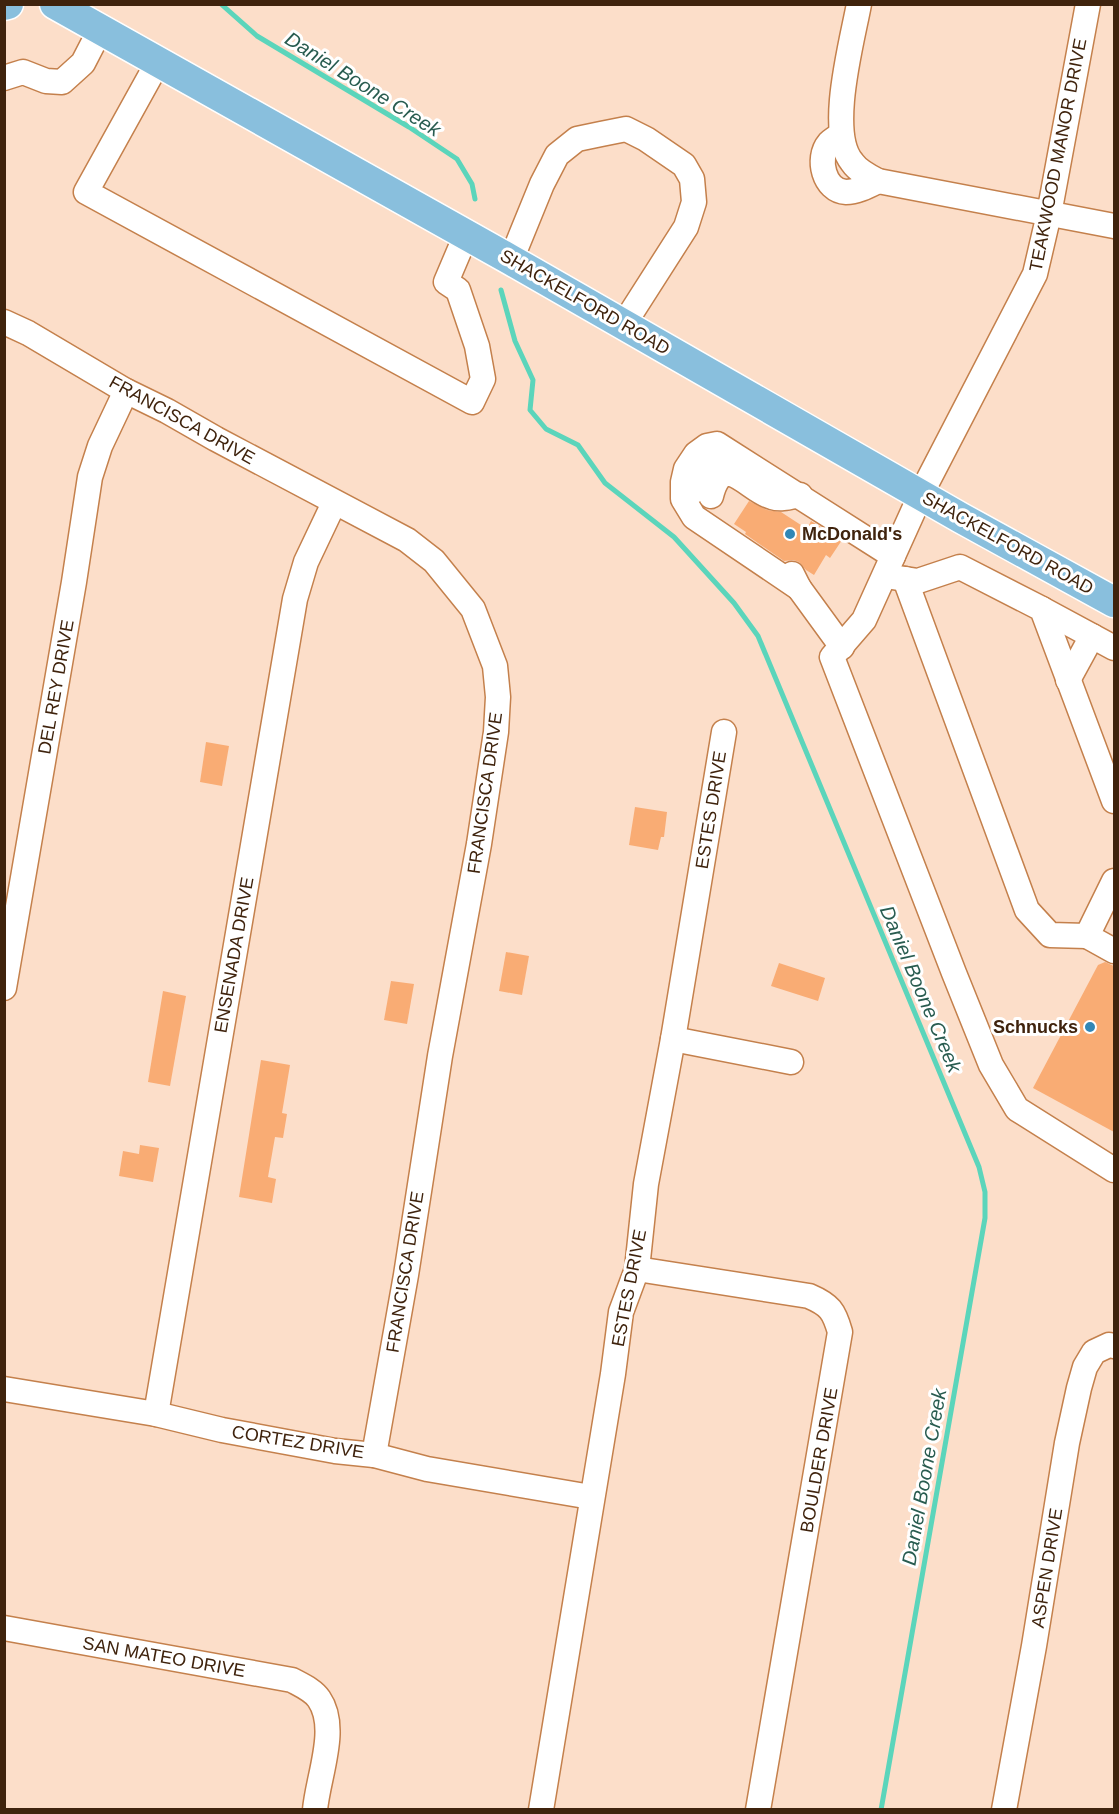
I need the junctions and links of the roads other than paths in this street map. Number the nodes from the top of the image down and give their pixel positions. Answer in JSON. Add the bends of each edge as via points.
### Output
{"nodes":[{"id":1,"x":55,"y":4,"type":"edge"},
{"id":2,"x":859,"y":4,"type":"edge"},
{"id":3,"x":1088,"y":4,"type":"edge"},
{"id":4,"x":100,"y":30,"type":"junction"},
{"id":5,"x":158,"y":62,"type":"junction"},
{"id":6,"x":4,"y":78,"type":"edge"},
{"id":7,"x":841,"y":135,"type":"junction"},
{"id":8,"x":878,"y":181,"type":"junction"},
{"id":9,"x":1049,"y":214,"type":"junction"},
{"id":10,"x":1114,"y":226,"type":"edge"},
{"id":11,"x":466,"y":235,"type":"junction"},
{"id":12,"x":511,"y":260,"type":"junction"},
{"id":13,"x":4,"y":322,"type":"edge"},
{"id":14,"x":624,"y":324,"type":"junction"},
{"id":15,"x":126,"y":391,"type":"junction"},
{"id":16,"x":921,"y":494,"type":"junction"},
{"id":17,"x":793,"y":497,"type":"junction"},
{"id":18,"x":334,"y":502,"type":"junction"},
{"id":19,"x":894,"y":570,"type":"junction"},
{"id":20,"x":798,"y":588,"type":"junction"},
{"id":21,"x":1114,"y":602,"type":"edge"},
{"id":22,"x":1042,"y":609,"type":"junction"},
{"id":23,"x":1092,"y":636,"type":"junction"},
{"id":24,"x":842,"y":647,"type":"junction"},
{"id":25,"x":1114,"y":648,"type":"edge"},
{"id":26,"x":1068,"y":681,"type":"junction"},
{"id":27,"x":724,"y":732,"type":"dead end"},
{"id":28,"x":1107,"y":757,"type":"edge"},
{"id":29,"x":1114,"y":801,"type":"edge"},
{"id":30,"x":1114,"y":881,"type":"edge"},
{"id":31,"x":1087,"y":936,"type":"junction"},
{"id":32,"x":1114,"y":951,"type":"edge"},
{"id":33,"x":4,"y":988,"type":"edge"},
{"id":34,"x":673,"y":1039,"type":"junction"},
{"id":35,"x":791,"y":1062,"type":"dead end"},
{"id":36,"x":1114,"y":1170,"type":"edge"},
{"id":37,"x":637,"y":1269,"type":"junction"},
{"id":38,"x":1114,"y":1346,"type":"edge"},
{"id":39,"x":4,"y":1389,"type":"edge"},
{"id":40,"x":156,"y":1414,"type":"junction"},
{"id":41,"x":374,"y":1455,"type":"junction"},
{"id":42,"x":591,"y":1497,"type":"junction"},
{"id":43,"x":4,"y":1628,"type":"edge"},
{"id":44,"x":315,"y":1809,"type":"edge"},
{"id":45,"x":541,"y":1809,"type":"edge"},
{"id":46,"x":758,"y":1809,"type":"edge"},
{"id":47,"x":1004,"y":1809,"type":"edge"}],
"edges":[{"from":1,"to":4,"type":"main road","name":"SHACKELFORD ROAD"},
{"from":2,"to":7,"type":"street","via":[[843,95]]},
{"from":3,"to":9,"type":"street","name":"TEAKWOOD MANOR DRIVE"},
{"from":4,"to":5,"type":"main road","name":"SHACKELFORD ROAD"},
{"from":4,"to":6,"type":"street","via":[[83,63],[62,82],[46,81],[23,72]]},
{"from":5,"to":11,"type":"main road","name":"SHACKELFORD ROAD"},
{"from":5,"to":11,"type":"street","via":[[86,192],[472,402],[483,379],[477,346],[458,290],[446,282]]},
{"from":7,"to":8,"type":"street","via":[[850,161]]},
{"from":7,"to":8,"type":"street","via":[[829,142],[824,153],[822,167],[828,180],[838,190],[847,192]]},
{"from":8,"to":9,"type":"street"},
{"from":9,"to":10,"type":"street"},
{"from":9,"to":16,"type":"street","name":"TEAKWOOD MANOR DRIVE","via":[[1035,274]]},
{"from":11,"to":12,"type":"main road","name":"SHACKELFORD ROAD"},
{"from":12,"to":14,"type":"main road","name":"SHACKELFORD ROAD"},
{"from":12,"to":14,"type":"street","via":[[557,155],[577,139],[626,129],[646,139],[684,165],[692,179],[694,202],[686,227]]},
{"from":13,"to":15,"type":"street","name":"FRANCISCA DRIVE"},
{"from":14,"to":16,"type":"main road","name":"SHACKELFORD ROAD"},
{"from":15,"to":18,"type":"street","name":"FRANCISCA DRIVE"},
{"from":15,"to":33,"type":"street","name":"DEL REY DRIVE","via":[[90,477]]},
{"from":16,"to":19,"type":"street","name":"TEAKWOOD MANOR DRIVE"},
{"from":16,"to":21,"type":"main road","name":"SHACKELFORD ROAD"},
{"from":17,"to":19,"type":"street"},
{"from":17,"to":20,"type":"street","via":[[770,497],[729,474],[720,476],[704,501],[789,568]]},
{"from":17,"to":20,"type":"street","via":[[717,444],[696,454],[682,482],[683,499],[694,517]]},
{"from":18,"to":40,"type":"street","name":"ENSENADA DRIVE","via":[[306,562],[294,599]]},
{"from":18,"to":41,"type":"street","name":"FRANCISCA DRIVE","via":[[407,540],[448,577],[473,609],[485,636],[495,666],[498,697],[479,844]]},
{"from":19,"to":22,"type":"street","via":[[918,581],[960,567]]},
{"from":19,"to":24,"type":"street","name":"TEAKWOOD MANOR DRIVE","via":[[864,620]]},
{"from":19,"to":31,"type":"street","via":[[1028,910],[1050,935]]},
{"from":20,"to":24,"type":"street"},
{"from":22,"to":23,"type":"street"},
{"from":22,"to":26,"type":"street"},
{"from":23,"to":25,"type":"street"},
{"from":23,"to":26,"type":"street"},
{"from":24,"to":36,"type":"street","via":[[832,657],[992,1065],[1017,1109]]},
{"from":26,"to":28,"type":"street"},
{"from":27,"to":34,"type":"street","name":"ESTES DRIVE"},
{"from":28,"to":29,"type":"street"},
{"from":30,"to":31,"type":"street"},
{"from":31,"to":32,"type":"street"},
{"from":34,"to":35,"type":"street"},
{"from":34,"to":37,"type":"street","name":"ESTES DRIVE","via":[[646,1184]]},
{"from":37,"to":42,"type":"street","name":"ESTES DRIVE","via":[[621,1312]]},
{"from":37,"to":46,"type":"street","name":"BOULDER DRIVE","via":[[809,1296],[826,1303],[840,1332]]},
{"from":38,"to":47,"type":"street","name":"ASPEN DRIVE","via":[[1094,1352],[1079,1388]]},
{"from":39,"to":40,"type":"street","name":"CORTEZ DRIVE"},
{"from":40,"to":41,"type":"street","name":"CORTEZ DRIVE","via":[[222,1430]]},
{"from":41,"to":42,"type":"street","name":"CORTEZ DRIVE","via":[[427,1469]]},
{"from":42,"to":45,"type":"street","name":"ESTES DRIVE"},
{"from":43,"to":44,"type":"street","name":"SAN MATEO DRIVE","via":[[292,1680],[318,1697],[327,1714]]}]}
